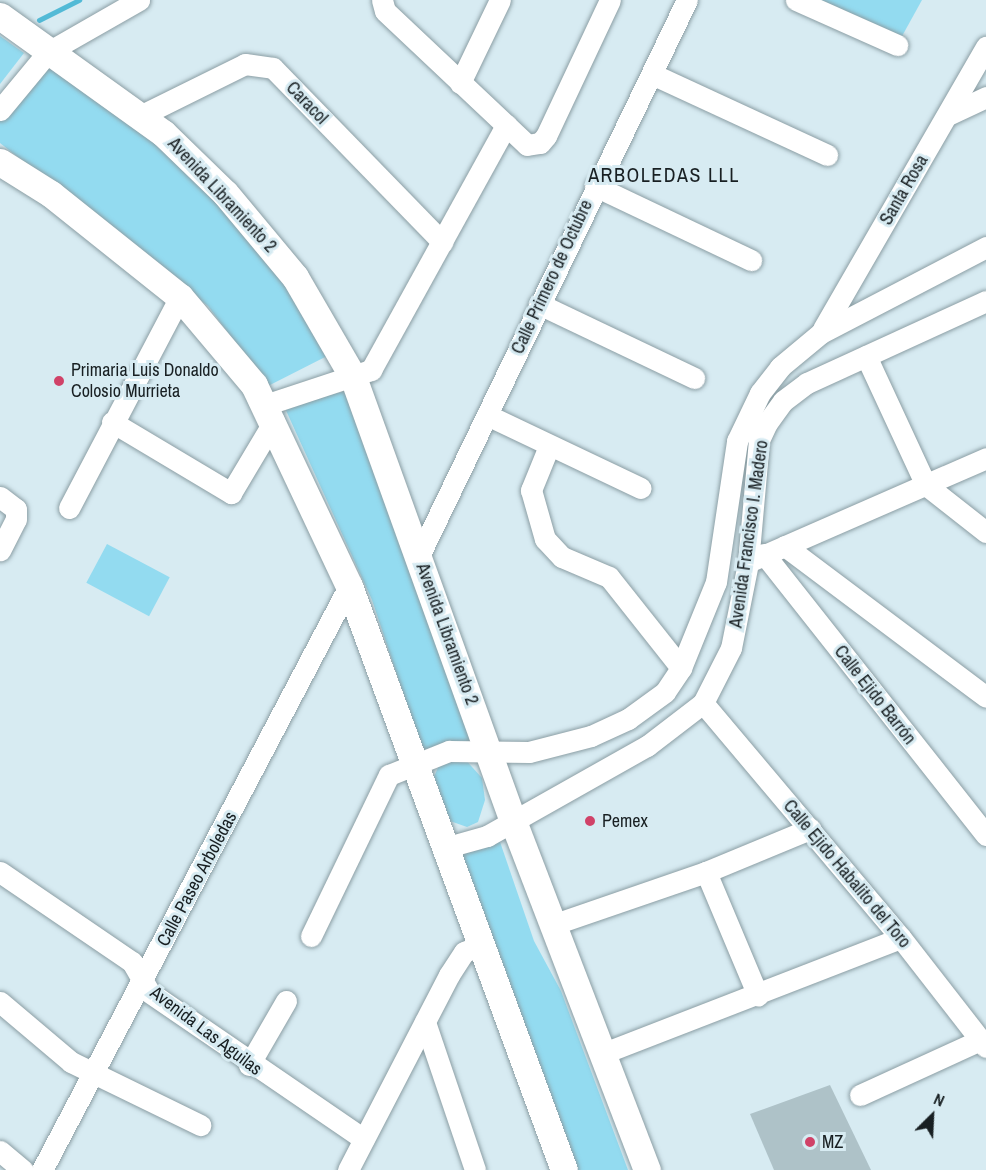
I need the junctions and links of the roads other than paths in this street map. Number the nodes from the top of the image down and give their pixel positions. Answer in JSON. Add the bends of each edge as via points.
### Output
{"nodes":[{"id":1,"x":139,"y":0,"type":"edge"},
{"id":2,"x":382,"y":0,"type":"edge"},
{"id":3,"x":500,"y":0,"type":"edge"},
{"id":4,"x":610,"y":0,"type":"edge"},
{"id":5,"x":687,"y":0,"type":"edge"},
{"id":6,"x":796,"y":0,"type":"edge"},
{"id":7,"x":0,"y":16,"type":"edge"},
{"id":8,"x":897,"y":45,"type":"dead end"},
{"id":9,"x":986,"y":47,"type":"edge"},
{"id":10,"x":48,"y":52,"type":"junction"},
{"id":11,"x":652,"y":74,"type":"junction"},
{"id":12,"x":460,"y":83,"type":"junction"},
{"id":13,"x":986,"y":97,"type":"edge"},
{"id":14,"x":0,"y":110,"type":"edge"},
{"id":15,"x":950,"y":114,"type":"junction"},
{"id":16,"x":140,"y":116,"type":"junction"},
{"id":17,"x":506,"y":125,"type":"junction"},
{"id":18,"x":827,"y":156,"type":"dead end"},
{"id":19,"x":3,"y":165,"type":"edge"},
{"id":20,"x":595,"y":186,"type":"junction"},
{"id":21,"x":442,"y":242,"type":"junction"},
{"id":22,"x":986,"y":247,"type":"edge"},
{"id":23,"x":751,"y":260,"type":"dead end"},
{"id":24,"x":180,"y":297,"type":"junction"},
{"id":25,"x":986,"y":301,"type":"edge"},
{"id":26,"x":539,"y":304,"type":"junction"},
{"id":27,"x":821,"y":333,"type":"junction"},
{"id":28,"x":866,"y":356,"type":"junction"},
{"id":29,"x":353,"y":377,"type":"junction"},
{"id":30,"x":694,"y":378,"type":"dead end"},
{"id":31,"x":270,"y":413,"type":"junction"},
{"id":32,"x":487,"y":415,"type":"junction"},
{"id":33,"x":112,"y":422,"type":"junction"},
{"id":34,"x":549,"y":446,"type":"junction"},
{"id":35,"x":986,"y":458,"type":"edge"},
{"id":36,"x":926,"y":485,"type":"junction"},
{"id":37,"x":641,"y":488,"type":"dead end"},
{"id":38,"x":5,"y":500,"type":"edge"},
{"id":39,"x":69,"y":508,"type":"dead end"},
{"id":40,"x":986,"y":532,"type":"edge"},
{"id":41,"x":785,"y":546,"type":"junction"},
{"id":42,"x":0,"y":550,"type":"edge"},
{"id":43,"x":419,"y":556,"type":"junction"},
{"id":44,"x":756,"y":558,"type":"junction"},
{"id":45,"x":716,"y":582,"type":"junction"},
{"id":46,"x":349,"y":586,"type":"junction"},
{"id":47,"x":681,"y":668,"type":"junction"},
{"id":48,"x":986,"y":697,"type":"edge"},
{"id":49,"x":703,"y":703,"type":"junction"},
{"id":50,"x":491,"y":755,"type":"junction"},
{"id":51,"x":414,"y":768,"type":"junction"},
{"id":52,"x":513,"y":821,"type":"junction"},
{"id":53,"x":810,"y":829,"type":"junction"},
{"id":54,"x":986,"y":835,"type":"edge"},
{"id":55,"x":444,"y":848,"type":"junction"},
{"id":56,"x":0,"y":872,"type":"edge"},
{"id":57,"x":706,"y":872,"type":"junction"},
{"id":58,"x":555,"y":924,"type":"junction"},
{"id":59,"x":311,"y":936,"type":"dead end"},
{"id":60,"x":902,"y":938,"type":"junction"},
{"id":61,"x":481,"y":945,"type":"junction"},
{"id":62,"x":142,"y":980,"type":"junction"},
{"id":63,"x":758,"y":996,"type":"junction"},
{"id":64,"x":286,"y":1000,"type":"dead end"},
{"id":65,"x":0,"y":1002,"type":"edge"},
{"id":66,"x":425,"y":1022,"type":"junction"},
{"id":67,"x":983,"y":1044,"type":"edge"},
{"id":68,"x":604,"y":1053,"type":"junction"},
{"id":69,"x":249,"y":1065,"type":"junction"},
{"id":70,"x":96,"y":1074,"type":"junction"},
{"id":71,"x":860,"y":1095,"type":"dead end"},
{"id":72,"x":200,"y":1125,"type":"dead end"},
{"id":73,"x":364,"y":1139,"type":"junction"},
{"id":74,"x":0,"y":1151,"type":"edge"},
{"id":75,"x":557,"y":1168,"type":"edge"},
{"id":76,"x":23,"y":1170,"type":"edge"},
{"id":77,"x":42,"y":1170,"type":"edge"},
{"id":78,"x":348,"y":1170,"type":"edge"},
{"id":79,"x":475,"y":1170,"type":"edge"},
{"id":80,"x":647,"y":1170,"type":"edge"}],
"edges":[{"from":1,"to":10,"type":"street"},
{"from":2,"to":12,"type":"street","via":[[385,11]]},
{"from":3,"to":12,"type":"street"},
{"from":4,"to":17,"type":"street","via":[[546,136],[540,143],[523,141]]},
{"from":5,"to":11,"type":"street","name":"Calle Primero de Octubre"},
{"from":6,"to":8,"type":"street"},
{"from":7,"to":10,"type":"main road","name":"Avenida Libramiento 2"},
{"from":9,"to":15,"type":"street","name":"Santa Rosa"},
{"from":10,"to":14,"type":"street"},
{"from":10,"to":16,"type":"main road","name":"Avenida Libramiento 2"},
{"from":11,"to":18,"type":"street"},
{"from":11,"to":20,"type":"street","name":"Calle Primero de Octubre"},
{"from":12,"to":17,"type":"street"},
{"from":13,"to":15,"type":"street"},
{"from":15,"to":27,"type":"street","name":"Santa Rosa"},
{"from":16,"to":21,"type":"street","name":"Caracol","via":[[245,64],[273,68]]},
{"from":16,"to":29,"type":"main road","name":"Avenida Libramiento 2","via":[[184,153],[262,234],[295,277]]},
{"from":17,"to":21,"type":"street"},
{"from":19,"to":24,"type":"main road","via":[[51,194]]},
{"from":20,"to":23,"type":"street"},
{"from":20,"to":26,"type":"street","name":"Calle Primero de Octubre"},
{"from":21,"to":29,"type":"street","via":[[371,370]]},
{"from":22,"to":27,"type":"street","name":"Avenida Francisco I. Madero"},
{"from":24,"to":31,"type":"main road","via":[[254,385]]},
{"from":24,"to":33,"type":"street"},
{"from":25,"to":28,"type":"street","name":"Avenida Francisco I. Madero"},
{"from":26,"to":30,"type":"street"},
{"from":26,"to":32,"type":"street","name":"Calle Primero de Octubre"},
{"from":27,"to":45,"type":"street","name":"Avenida Francisco I. Madero","via":[[780,367],[746,416],[737,441]]},
{"from":28,"to":36,"type":"street"},
{"from":28,"to":44,"type":"street","name":"Avenida Francisco I. Madero","via":[[807,383],[783,401],[767,423],[759,441]]},
{"from":29,"to":31,"type":"street"},
{"from":29,"to":43,"type":"main road","name":"Avenida Libramiento 2"},
{"from":31,"to":33,"type":"street","via":[[231,493]]},
{"from":31,"to":46,"type":"main road"},
{"from":32,"to":34,"type":"street"},
{"from":32,"to":43,"type":"street","name":"Calle Primero de Octubre"},
{"from":33,"to":39,"type":"street"},
{"from":34,"to":37,"type":"street"},
{"from":34,"to":47,"type":"street","via":[[531,490],[545,539],[562,557],[609,577]]},
{"from":35,"to":36,"type":"street"},
{"from":36,"to":40,"type":"street"},
{"from":36,"to":41,"type":"street"},
{"from":38,"to":42,"type":"street","via":[[16,519]]},
{"from":41,"to":44,"type":"street"},
{"from":41,"to":48,"type":"street"},
{"from":43,"to":50,"type":"main road","name":"Avenida Libramiento 2"},
{"from":44,"to":45,"type":"street"},
{"from":44,"to":49,"type":"street","name":"Avenida Francisco I. Madero","via":[[731,648]]},
{"from":44,"to":54,"type":"street","name":"Calle Ejido Barrón"},
{"from":45,"to":47,"type":"street","name":"Avenida Francisco I. Madero"},
{"from":46,"to":51,"type":"main road"},
{"from":46,"to":62,"type":"street","name":"Calle Paseo Arboledas"},
{"from":47,"to":50,"type":"street","name":"Avenida Francisco I. Madero","via":[[665,692],[628,719],[561,745]]},
{"from":49,"to":52,"type":"street","name":"Avenida Francisco I. Madero","via":[[647,746]]},
{"from":49,"to":53,"type":"street","name":"Calle Ejido Habalito del Toro"},
{"from":50,"to":51,"type":"street","via":[[450,751]]},
{"from":50,"to":52,"type":"main road","name":"Avenida Libramiento 2"},
{"from":51,"to":55,"type":"main road"},
{"from":51,"to":59,"type":"street","via":[[389,775]]},
{"from":52,"to":55,"type":"street","via":[[487,836]]},
{"from":52,"to":58,"type":"main road","name":"Avenida Libramiento 2"},
{"from":53,"to":57,"type":"street"},
{"from":53,"to":60,"type":"street","name":"Calle Ejido Habalito del Toro"},
{"from":55,"to":61,"type":"main road"},
{"from":56,"to":62,"type":"street","name":"Avenida Las Aguilas","via":[[132,962]]},
{"from":57,"to":58,"type":"street"},
{"from":57,"to":63,"type":"street"},
{"from":58,"to":68,"type":"main road","name":"Avenida Libramiento 2"},
{"from":60,"to":63,"type":"street"},
{"from":60,"to":67,"type":"street","name":"Calle Ejido Habalito del Toro"},
{"from":61,"to":66,"type":"street","via":[[465,952]]},
{"from":61,"to":75,"type":"main road"},
{"from":62,"to":69,"type":"street","name":"Avenida Las Aguilas","via":[[149,992]]},
{"from":62,"to":70,"type":"street","name":"Calle Paseo Arboledas"},
{"from":63,"to":68,"type":"street"},
{"from":64,"to":69,"type":"street"},
{"from":65,"to":70,"type":"street","via":[[71,1062]]},
{"from":66,"to":73,"type":"street"},
{"from":66,"to":79,"type":"street"},
{"from":67,"to":71,"type":"street"},
{"from":68,"to":80,"type":"main road","name":"Avenida Libramiento 2"},
{"from":69,"to":73,"type":"street","name":"Avenida Las Aguilas"},
{"from":70,"to":72,"type":"street"},
{"from":70,"to":77,"type":"street","name":"Calle Paseo Arboledas"},
{"from":73,"to":78,"type":"street"},
{"from":74,"to":76,"type":"street"}]}
